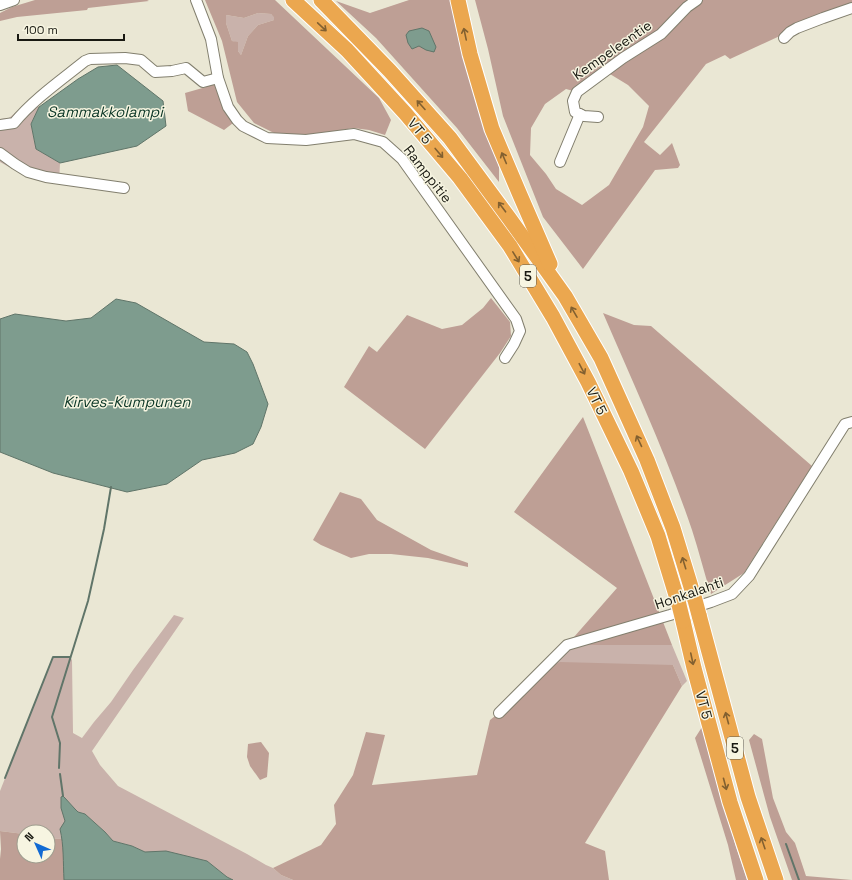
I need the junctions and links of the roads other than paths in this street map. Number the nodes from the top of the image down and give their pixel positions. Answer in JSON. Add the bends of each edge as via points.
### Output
{"nodes":[{"id":1,"x":14,"y":0,"type":"edge"},
{"id":2,"x":196,"y":0,"type":"edge"},
{"id":3,"x":293,"y":0,"type":"edge"},
{"id":4,"x":321,"y":0,"type":"edge"},
{"id":5,"x":458,"y":0,"type":"edge"},
{"id":6,"x":697,"y":0,"type":"edge"},
{"id":7,"x":0,"y":5,"type":"edge"},
{"id":8,"x":852,"y":8,"type":"edge"},
{"id":9,"x":784,"y":38,"type":"dead end"},
{"id":10,"x":218,"y":78,"type":"junction"},
{"id":11,"x":580,"y":114,"type":"junction"},
{"id":12,"x":598,"y":117,"type":"dead end"},
{"id":13,"x":0,"y":125,"type":"edge"},
{"id":14,"x":0,"y":153,"type":"edge"},
{"id":15,"x":560,"y":162,"type":"dead end"},
{"id":16,"x":124,"y":188,"type":"dead end"},
{"id":17,"x":565,"y":296,"type":"junction"},
{"id":18,"x":505,"y":358,"type":"dead end"},
{"id":19,"x":852,"y":422,"type":"edge"},
{"id":20,"x":499,"y":713,"type":"dead end"},
{"id":21,"x":756,"y":880,"type":"edge"},
{"id":22,"x":776,"y":880,"type":"edge"}],
"edges":[{"from":1,"to":7,"type":"street"},
{"from":2,"to":10,"type":"street","name":"Ramppitie","via":[[211,39]]},
{"from":3,"to":21,"type":"highway","name":"VT 5","number":"5","one_way":true,"bridge":true,"via":[[347,50],[405,112],[460,178],[510,246],[553,316],[588,382],[632,471],[658,536],[679,605],[730,802]]},
{"from":17,"to":4,"type":"highway","name":"VT 5","number":"5","one_way":true,"via":[[450,138]]},
{"from":17,"to":5,"type":"highway","one_way":true,"via":[[492,129],[470,54]]},
{"from":6,"to":11,"type":"street","name":"Kempeleentie","via":[[661,34],[577,92],[573,101],[575,112]]},
{"from":8,"to":9,"type":"street","via":[[797,28]]},
{"from":10,"to":13,"type":"street","via":[[203,82],[186,68],[155,72],[141,60],[90,59],[41,95],[14,123]]},
{"from":10,"to":18,"type":"street","name":"Ramppitie","via":[[228,107],[237,120],[243,126],[268,138],[306,140],[354,134],[383,142],[402,159],[516,319],[520,331]]},
{"from":11,"to":12,"type":"street"},
{"from":11,"to":15,"type":"street"},
{"from":14,"to":16,"type":"street","via":[[28,172]]},
{"from":22,"to":17,"type":"highway","name":"VT 5","number":"5","one_way":true,"bridge":true,"via":[[748,796],[673,528],[648,460],[601,358]]},
{"from":19,"to":20,"type":"street","name":"Honkalahti","via":[[845,424],[749,576],[732,594],[566,645]]}]}
